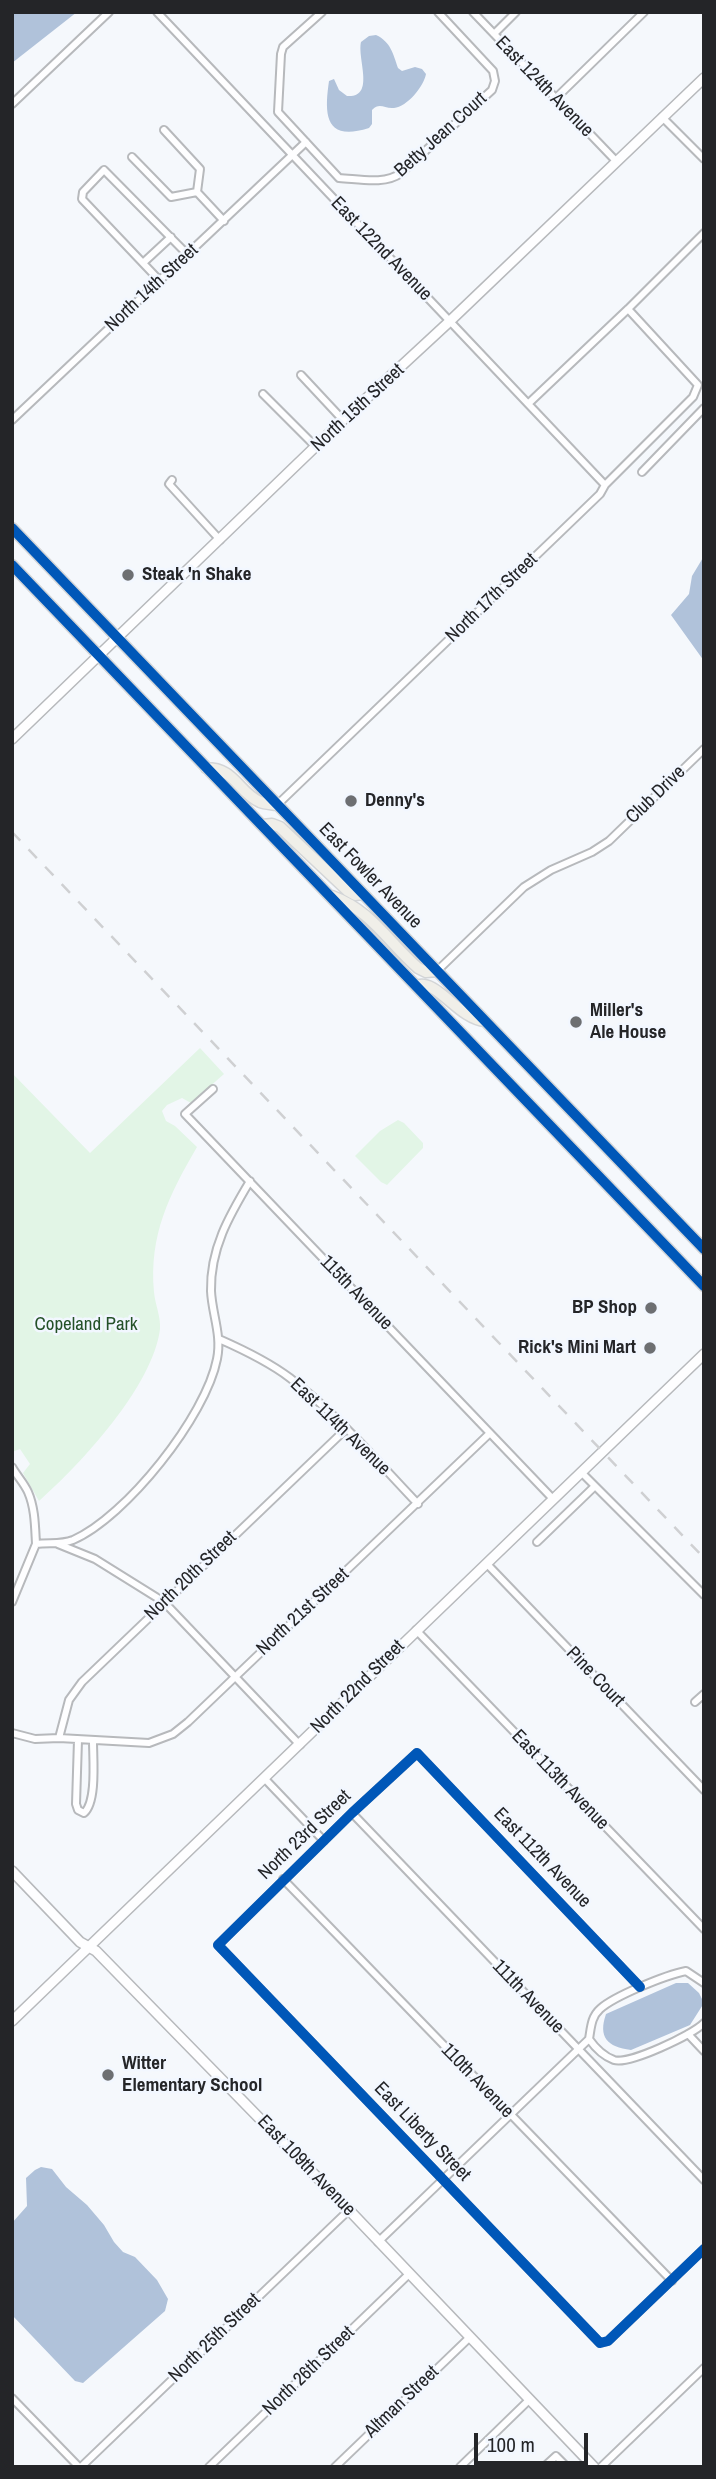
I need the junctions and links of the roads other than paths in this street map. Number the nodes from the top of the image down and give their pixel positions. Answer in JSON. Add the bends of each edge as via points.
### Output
{"nodes":[{"id":1,"x":109,"y":12,"type":"edge"},
{"id":2,"x":157,"y":12,"type":"edge"},
{"id":3,"x":322,"y":12,"type":"edge"},
{"id":4,"x":438,"y":12,"type":"edge"},
{"id":5,"x":473,"y":12,"type":"edge"},
{"id":6,"x":516,"y":12,"type":"edge"},
{"id":7,"x":644,"y":12,"type":"edge"},
{"id":8,"x":494,"y":34,"type":"junction"},
{"id":9,"x":704,"y":78,"type":"edge"},
{"id":10,"x":555,"y":99,"type":"junction"},
{"id":11,"x":12,"y":104,"type":"edge"},
{"id":12,"x":662,"y":117,"type":"junction"},
{"id":13,"x":164,"y":130,"type":"dead end"},
{"id":14,"x":306,"y":142,"type":"junction"},
{"id":15,"x":291,"y":155,"type":"junction"},
{"id":16,"x":132,"y":157,"type":"dead end"},
{"id":17,"x":704,"y":159,"type":"edge"},
{"id":18,"x":616,"y":162,"type":"junction"},
{"id":19,"x":197,"y":192,"type":"junction"},
{"id":20,"x":224,"y":221,"type":"junction"},
{"id":21,"x":704,"y":233,"type":"edge"},
{"id":22,"x":171,"y":237,"type":"junction"},
{"id":23,"x":188,"y":255,"type":"junction"},
{"id":24,"x":143,"y":263,"type":"junction"},
{"id":25,"x":160,"y":281,"type":"junction"},
{"id":26,"x":628,"y":309,"type":"junction"},
{"id":27,"x":450,"y":321,"type":"junction"},
{"id":28,"x":301,"y":375,"type":"dead end"},
{"id":29,"x":264,"y":394,"type":"dead end"},
{"id":30,"x":529,"y":403,"type":"junction"},
{"id":31,"x":704,"y":408,"type":"edge"},
{"id":32,"x":12,"y":420,"type":"edge"},
{"id":33,"x":343,"y":420,"type":"junction"},
{"id":34,"x":316,"y":447,"type":"junction"},
{"id":35,"x":642,"y":472,"type":"dead end"},
{"id":36,"x":172,"y":480,"type":"dead end"},
{"id":37,"x":606,"y":485,"type":"junction"},
{"id":38,"x":14,"y":531,"type":"edge"},
{"id":39,"x":220,"y":540,"type":"junction"},
{"id":40,"x":12,"y":565,"type":"edge"},
{"id":41,"x":118,"y":638,"type":"junction"},
{"id":42,"x":99,"y":656,"type":"junction"},
{"id":43,"x":12,"y":739,"type":"edge"},
{"id":44,"x":704,"y":749,"type":"edge"},
{"id":45,"x":206,"y":768,"type":"junction"},
{"id":46,"x":277,"y":805,"type":"junction"},
{"id":47,"x":262,"y":825,"type":"junction"},
{"id":48,"x":328,"y":894,"type":"junction"},
{"id":49,"x":363,"y":894,"type":"junction"},
{"id":50,"x":437,"y":971,"type":"junction"},
{"id":51,"x":416,"y":986,"type":"junction"},
{"id":52,"x":486,"y":1021,"type":"junction"},
{"id":53,"x":213,"y":1089,"type":"dead end"},
{"id":54,"x":250,"y":1181,"type":"junction"},
{"id":55,"x":704,"y":1248,"type":"edge"},
{"id":56,"x":704,"y":1286,"type":"edge"},
{"id":57,"x":219,"y":1339,"type":"junction"},
{"id":58,"x":704,"y":1354,"type":"edge"},
{"id":59,"x":346,"y":1429,"type":"junction"},
{"id":60,"x":490,"y":1433,"type":"junction"},
{"id":61,"x":14,"y":1471,"type":"edge"},
{"id":62,"x":581,"y":1472,"type":"junction"},
{"id":63,"x":595,"y":1486,"type":"junction"},
{"id":64,"x":553,"y":1499,"type":"junction"},
{"id":65,"x":418,"y":1504,"type":"junction"},
{"id":66,"x":537,"y":1542,"type":"dead end"},
{"id":67,"x":36,"y":1544,"type":"junction"},
{"id":68,"x":58,"y":1544,"type":"junction"},
{"id":69,"x":487,"y":1564,"type":"junction"},
{"id":70,"x":12,"y":1575,"type":"edge"},
{"id":71,"x":22,"y":1580,"type":"junction"},
{"id":72,"x":704,"y":1595,"type":"edge"},
{"id":73,"x":13,"y":1599,"type":"edge"},
{"id":74,"x":164,"y":1602,"type":"junction"},
{"id":75,"x":416,"y":1630,"type":"junction"},
{"id":76,"x":235,"y":1676,"type":"junction"},
{"id":77,"x":704,"y":1694,"type":"edge"},
{"id":78,"x":695,"y":1702,"type":"dead end"},
{"id":79,"x":12,"y":1734,"type":"edge"},
{"id":80,"x":59,"y":1738,"type":"junction"},
{"id":81,"x":78,"y":1740,"type":"junction"},
{"id":82,"x":93,"y":1741,"type":"junction"},
{"id":83,"x":300,"y":1745,"type":"junction"},
{"id":84,"x":417,"y":1753,"type":"joint"},
{"id":85,"x":265,"y":1779,"type":"junction"},
{"id":86,"x":704,"y":1790,"type":"edge"},
{"id":87,"x":352,"y":1813,"type":"junction"},
{"id":88,"x":324,"y":1841,"type":"junction"},
{"id":89,"x":12,"y":1871,"type":"edge"},
{"id":90,"x":283,"y":1880,"type":"junction"},
{"id":91,"x":704,"y":1929,"type":"edge"},
{"id":92,"x":218,"y":1945,"type":"joint"},
{"id":93,"x":89,"y":1947,"type":"junction"},
{"id":94,"x":704,"y":1983,"type":"edge"},
{"id":95,"x":640,"y":1987,"type":"junction"},
{"id":96,"x":14,"y":2015,"type":"edge"},
{"id":97,"x":704,"y":2023,"type":"edge"},
{"id":98,"x":688,"y":2034,"type":"junction"},
{"id":99,"x":590,"y":2039,"type":"junction"},
{"id":100,"x":578,"y":2049,"type":"junction"},
{"id":101,"x":704,"y":2050,"type":"edge"},
{"id":102,"x":509,"y":2114,"type":"junction"},
{"id":103,"x":443,"y":2180,"type":"junction"},
{"id":104,"x":704,"y":2180,"type":"edge"},
{"id":105,"x":349,"y":2210,"type":"junction"},
{"id":106,"x":378,"y":2242,"type":"junction"},
{"id":107,"x":704,"y":2249,"type":"edge"},
{"id":108,"x":409,"y":2274,"type":"junction"},
{"id":109,"x":672,"y":2281,"type":"junction"},
{"id":110,"x":468,"y":2338,"type":"junction"},
{"id":111,"x":704,"y":2368,"type":"edge"},
{"id":112,"x":12,"y":2398,"type":"edge"},
{"id":113,"x":529,"y":2400,"type":"junction"},
{"id":114,"x":80,"y":2467,"type":"edge"},
{"id":115,"x":209,"y":2467,"type":"edge"},
{"id":116,"x":335,"y":2467,"type":"edge"},
{"id":117,"x":460,"y":2467,"type":"edge"},
{"id":118,"x":544,"y":2467,"type":"edge"},
{"id":119,"x":567,"y":2467,"type":"edge"},
{"id":120,"x":594,"y":2467,"type":"edge"},
{"id":121,"x":601,"y":2467,"type":"edge"}],
"edges":[{"from":1,"to":11,"type":"street"},
{"from":2,"to":15,"type":"street","name":"East 122nd Avenue"},
{"from":3,"to":14,"type":"street","name":"Betty Jean Court","via":[[281,54],[278,112]]},
{"from":4,"to":14,"type":"street","name":"Betty Jean Court","via":[[493,71],[492,90],[393,179],[340,178]]},
{"from":5,"to":8,"type":"street","name":"East 124th Avenue"},
{"from":6,"to":8,"type":"street"},
{"from":7,"to":10,"type":"street"},
{"from":8,"to":10,"type":"street","name":"East 124th Avenue"},
{"from":9,"to":12,"type":"street","name":"North 15th Street"},
{"from":10,"to":18,"type":"street","name":"East 124th Avenue"},
{"from":12,"to":17,"type":"street"},
{"from":12,"to":18,"type":"street","name":"North 15th Street"},
{"from":13,"to":19,"type":"street","via":[[200,169]]},
{"from":14,"to":15,"type":"street"},
{"from":15,"to":20,"type":"street","name":"North 14th Street"},
{"from":15,"to":27,"type":"street","name":"East 122nd Avenue"},
{"from":16,"to":19,"type":"street","via":[[171,197]]},
{"from":18,"to":27,"type":"street","name":"North 15th Street"},
{"from":19,"to":20,"type":"street"},
{"from":20,"to":23,"type":"street","name":"North 14th Street"},
{"from":21,"to":26,"type":"street"},
{"from":22,"to":23,"type":"street"},
{"from":22,"to":24,"type":"street"},
{"from":22,"to":24,"type":"street","via":[[104,170],[82,199]]},
{"from":23,"to":25,"type":"street","name":"North 14th Street"},
{"from":24,"to":25,"type":"street"},
{"from":25,"to":32,"type":"street","name":"North 14th Street"},
{"from":26,"to":30,"type":"street"},
{"from":26,"to":37,"type":"street","name":"North 17th Street","via":[[698,385],[693,397]]},
{"from":27,"to":30,"type":"street","name":"East 122nd Avenue"},
{"from":27,"to":33,"type":"street","name":"North 15th Street"},
{"from":28,"to":33,"type":"street"},
{"from":29,"to":34,"type":"street"},
{"from":30,"to":37,"type":"street","name":"East 122nd Avenue"},
{"from":31,"to":35,"type":"street"},
{"from":33,"to":34,"type":"street","name":"North 15th Street"},
{"from":34,"to":39,"type":"street","name":"North 15th Street"},
{"from":36,"to":39,"type":"street","via":[[169,484]]},
{"from":37,"to":46,"type":"street","name":"North 17th Street"},
{"from":38,"to":41,"type":"main road","name":"East Fowler Avenue"},
{"from":39,"to":41,"type":"street","name":"North 15th Street"},
{"from":40,"to":42,"type":"main road"},
{"from":41,"to":42,"type":"street","name":"North 15th Street"},
{"from":41,"to":46,"type":"main road","name":"East Fowler Avenue"},
{"from":42,"to":43,"type":"street","name":"North 15th Street"},
{"from":42,"to":45,"type":"main road"},
{"from":44,"to":50,"type":"street","name":"Club Drive","via":[[609,841],[524,887]]},
{"from":45,"to":46,"type":"main road","via":[[218,768],[231,776],[261,803]]},
{"from":45,"to":47,"type":"main road"},
{"from":46,"to":49,"type":"main road","name":"East Fowler Avenue"},
{"from":47,"to":48,"type":"main road"},
{"from":47,"to":49,"type":"main road","via":[[280,827],[348,891]]},
{"from":48,"to":50,"type":"main road","via":[[365,913],[418,968]]},
{"from":48,"to":51,"type":"main road"},
{"from":49,"to":50,"type":"main road","name":"East Fowler Avenue"},
{"from":50,"to":52,"type":"main road","name":"East Fowler Avenue"},
{"from":51,"to":52,"type":"main road","via":[[431,985],[471,1018]]},
{"from":51,"to":56,"type":"main road"},
{"from":52,"to":55,"type":"main road","name":"East Fowler Avenue"},
{"from":53,"to":54,"type":"street","name":"115th Avenue","via":[[185,1114]]},
{"from":54,"to":57,"type":"street","via":[[215,1250],[211,1291]]},
{"from":54,"to":60,"type":"street","name":"115th Avenue"},
{"from":57,"to":59,"type":"street","name":"East 114th Avenue","via":[[290,1378]]},
{"from":57,"to":68,"type":"street","via":[[217,1362],[199,1407],[173,1446],[109,1515],[74,1539]]},
{"from":58,"to":62,"type":"street","name":"North 22nd Street"},
{"from":59,"to":65,"type":"street","name":"East 114th Avenue"},
{"from":59,"to":74,"type":"street","name":"North 20th Street"},
{"from":60,"to":64,"type":"street","name":"115th Avenue"},
{"from":60,"to":65,"type":"street","name":"North 21st Street"},
{"from":61,"to":67,"type":"street","via":[[31,1501]]},
{"from":62,"to":63,"type":"street"},
{"from":62,"to":64,"type":"street","name":"North 22nd Street"},
{"from":63,"to":66,"type":"street"},
{"from":63,"to":72,"type":"street"},
{"from":64,"to":69,"type":"street","name":"North 22nd Street"},
{"from":65,"to":76,"type":"street","name":"North 21st Street"},
{"from":67,"to":68,"type":"street"},
{"from":67,"to":71,"type":"street"},
{"from":68,"to":74,"type":"street","via":[[95,1559]]},
{"from":69,"to":75,"type":"street","name":"North 22nd Street"},
{"from":69,"to":86,"type":"street","name":"Pine Court"},
{"from":70,"to":71,"type":"street"},
{"from":71,"to":73,"type":"street"},
{"from":74,"to":76,"type":"street"},
{"from":74,"to":80,"type":"street","name":"North 20th Street","via":[[82,1682],[69,1700]]},
{"from":75,"to":83,"type":"street","name":"North 22nd Street"},
{"from":75,"to":91,"type":"street","name":"East 113th Avenue"},
{"from":76,"to":82,"type":"street","name":"North 21st Street","via":[[173,1734],[149,1743]]},
{"from":76,"to":83,"type":"street"},
{"from":77,"to":78,"type":"street"},
{"from":79,"to":80,"type":"street","name":"North 21st Street"},
{"from":80,"to":81,"type":"street","name":"North 21st Street"},
{"from":81,"to":82,"type":"street","name":"North 21st Street"},
{"from":81,"to":82,"type":"street","via":[[76,1804],[84,1813],[91,1802]]},
{"from":83,"to":85,"type":"street","name":"North 22nd Street"},
{"from":84,"to":87,"type":"street","name":"North 23rd Street"},
{"from":84,"to":95,"type":"street","name":"East 112th Avenue"},
{"from":85,"to":88,"type":"street"},
{"from":85,"to":93,"type":"street","name":"North 22nd Street"},
{"from":87,"to":88,"type":"street","name":"North 23rd Street"},
{"from":87,"to":100,"type":"street","name":"111th Avenue"},
{"from":88,"to":90,"type":"street","name":"North 23rd Street"},
{"from":89,"to":93,"type":"street","name":"East 109th Avenue"},
{"from":90,"to":92,"type":"street","name":"North 23rd Street"},
{"from":90,"to":102,"type":"street","name":"110th Avenue"},
{"from":92,"to":103,"type":"street","name":"East Liberty Street"},
{"from":93,"to":96,"type":"street","name":"North 22nd Street"},
{"from":93,"to":105,"type":"street","name":"East 109th Avenue"},
{"from":94,"to":95,"type":"street","via":[[686,1971]]},
{"from":95,"to":99,"type":"street","via":[[600,2009],[591,2021]]},
{"from":97,"to":98,"type":"street"},
{"from":98,"to":99,"type":"street","via":[[616,2061],[597,2051]]},
{"from":98,"to":101,"type":"street"},
{"from":99,"to":100,"type":"street"},
{"from":100,"to":102,"type":"street"},
{"from":100,"to":104,"type":"street","name":"111th Avenue"},
{"from":102,"to":103,"type":"street"},
{"from":102,"to":109,"type":"street","name":"110th Avenue"},
{"from":103,"to":106,"type":"street"},
{"from":103,"to":109,"type":"street","name":"East Liberty Street","via":[[600,2343],[608,2342]]},
{"from":105,"to":106,"type":"street","name":"East 109th Avenue"},
{"from":105,"to":114,"type":"street","name":"North 25th Street"},
{"from":106,"to":108,"type":"street","name":"East 109th Avenue"},
{"from":107,"to":109,"type":"street"},
{"from":108,"to":110,"type":"street","name":"East 109th Avenue"},
{"from":108,"to":115,"type":"street","name":"North 26th Street"},
{"from":110,"to":113,"type":"street","name":"East 109th Avenue"},
{"from":110,"to":116,"type":"street","name":"Altman Street"},
{"from":111,"to":121,"type":"street"},
{"from":112,"to":114,"type":"street"},
{"from":113,"to":117,"type":"street"},
{"from":113,"to":120,"type":"street","name":"East 109th Avenue"},
{"from":118,"to":119,"type":"street","via":[[556,2456]]}]}
